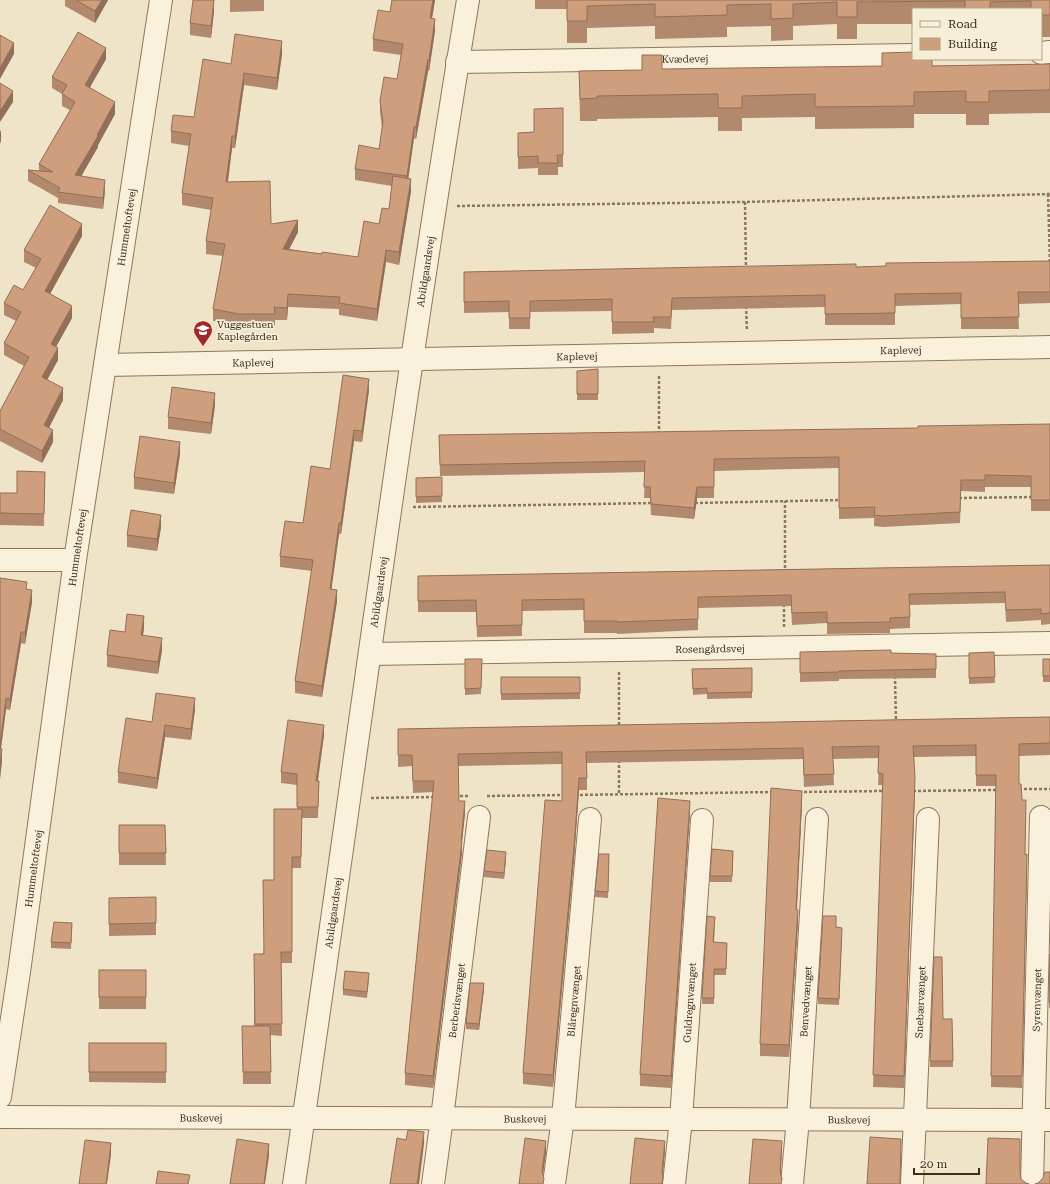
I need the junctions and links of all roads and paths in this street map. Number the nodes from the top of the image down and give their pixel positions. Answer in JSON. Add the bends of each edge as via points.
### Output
{"nodes":[{"id":1,"x":161,"y":0,"type":"edge"},
{"id":2,"x":468,"y":0,"type":"edge"},
{"id":3,"x":912,"y":55,"type":"edge"},
{"id":4,"x":458,"y":62,"type":"junction"},
{"id":5,"x":1049,"y":194,"type":"edge"},
{"id":6,"x":745,"y":202,"type":"junction"},
{"id":7,"x":434,"y":206,"type":"junction"},
{"id":8,"x":1050,"y":270,"type":"edge"},
{"id":9,"x":746,"y":274,"type":"edge"},
{"id":10,"x":746,"y":306,"type":"edge"},
{"id":11,"x":1050,"y":347,"type":"edge"},
{"id":12,"x":747,"y":353,"type":"junction"},
{"id":13,"x":659,"y":355,"type":"junction"},
{"id":14,"x":411,"y":359,"type":"junction"},
{"id":15,"x":105,"y":365,"type":"junction"},
{"id":16,"x":659,"y":441,"type":"edge"},
{"id":17,"x":1034,"y":497,"type":"edge"},
{"id":18,"x":956,"y":498,"type":"edge"},
{"id":19,"x":847,"y":500,"type":"edge"},
{"id":20,"x":785,"y":501,"type":"junction"},
{"id":21,"x":660,"y":503,"type":"edge"},
{"id":22,"x":691,"y":503,"type":"edge"},
{"id":23,"x":390,"y":507,"type":"junction"},
{"id":24,"x":0,"y":560,"type":"edge"},
{"id":25,"x":75,"y":560,"type":"junction"},
{"id":26,"x":785,"y":578,"type":"edge"},
{"id":27,"x":784,"y":601,"type":"edge"},
{"id":28,"x":1050,"y":643,"type":"edge"},
{"id":29,"x":895,"y":645,"type":"junction"},
{"id":30,"x":784,"y":647,"type":"junction"},
{"id":31,"x":619,"y":650,"type":"junction"},
{"id":32,"x":370,"y":654,"type":"junction"},
{"id":33,"x":896,"y":730,"type":"edge"},
{"id":34,"x":619,"y":734,"type":"edge"},
{"id":35,"x":619,"y":756,"type":"edge"},
{"id":36,"x":1050,"y":789,"type":"edge"},
{"id":37,"x":1004,"y":790,"type":"edge"},
{"id":38,"x":1012,"y":790,"type":"edge"},
{"id":39,"x":890,"y":791,"type":"edge"},
{"id":40,"x":913,"y":791,"type":"edge"},
{"id":41,"x":778,"y":792,"type":"edge"},
{"id":42,"x":794,"y":792,"type":"edge"},
{"id":43,"x":619,"y":794,"type":"junction"},
{"id":44,"x":452,"y":796,"type":"edge"},
{"id":45,"x":484,"y":796,"type":"dead end"},
{"id":46,"x":436,"y":797,"type":"edge"},
{"id":47,"x":349,"y":798,"type":"junction"},
{"id":48,"x":478,"y":806,"type":"joint"},
{"id":49,"x":1041,"y":816,"type":"dead end"},
{"id":50,"x":590,"y":819,"type":"dead end"},
{"id":51,"x":817,"y":819,"type":"dead end"},
{"id":52,"x":928,"y":819,"type":"dead end"},
{"id":53,"x":702,"y":820,"type":"dead end"},
{"id":54,"x":0,"y":1097,"type":"edge"},
{"id":55,"x":0,"y":1117,"type":"edge"},
{"id":56,"x":304,"y":1118,"type":"junction"},
{"id":57,"x":442,"y":1118,"type":"junction"},
{"id":58,"x":563,"y":1118,"type":"junction"},
{"id":59,"x":681,"y":1119,"type":"junction"},
{"id":60,"x":798,"y":1119,"type":"junction"},
{"id":61,"x":916,"y":1119,"type":"junction"},
{"id":62,"x":1042,"y":1120,"type":"edge"},
{"id":63,"x":294,"y":1184,"type":"edge"},
{"id":64,"x":433,"y":1184,"type":"edge"},
{"id":65,"x":554,"y":1184,"type":"edge"},
{"id":66,"x":674,"y":1184,"type":"edge"},
{"id":67,"x":792,"y":1184,"type":"edge"},
{"id":68,"x":912,"y":1184,"type":"edge"},
{"id":69,"x":1032,"y":1184,"type":"edge"}],
"edges":[{"from":1,"to":15,"type":"street","name":"Hummeltoftevej"},
{"from":2,"to":4,"type":"street","name":"Abildgaardsvej"},
{"from":3,"to":4,"type":"street","name":"Kvædevej"},
{"from":4,"to":7,"type":"street","name":"Abildgaardsvej"},
{"from":5,"to":6,"type":"path"},
{"from":5,"to":8,"type":"path"},
{"from":6,"to":7,"type":"path"},
{"from":6,"to":9,"type":"path"},
{"from":7,"to":14,"type":"street","name":"Abildgaardsvej"},
{"from":10,"to":12,"type":"path"},
{"from":11,"to":12,"type":"street","name":"Kaplevej"},
{"from":12,"to":13,"type":"street","name":"Kaplevej"},
{"from":13,"to":14,"type":"street","name":"Kaplevej"},
{"from":13,"to":16,"type":"path"},
{"from":14,"to":15,"type":"street","name":"Kaplevej"},
{"from":14,"to":23,"type":"street","name":"Abildgaardsvej"},
{"from":15,"to":25,"type":"street","name":"Hummeltoftevej"},
{"from":17,"to":18,"type":"path"},
{"from":19,"to":20,"type":"path"},
{"from":20,"to":22,"type":"path"},
{"from":20,"to":26,"type":"path"},
{"from":21,"to":23,"type":"path"},
{"from":23,"to":32,"type":"street","name":"Abildgaardsvej"},
{"from":24,"to":25,"type":"street"},
{"from":25,"to":54,"type":"street","name":"Hummeltoftevej"},
{"from":27,"to":30,"type":"path"},
{"from":28,"to":29,"type":"street","name":"Rosengårdsvej"},
{"from":29,"to":30,"type":"street","name":"Rosengårdsvej"},
{"from":29,"to":33,"type":"path"},
{"from":30,"to":31,"type":"street","name":"Rosengårdsvej"},
{"from":31,"to":32,"type":"street","name":"Rosengårdsvej"},
{"from":31,"to":34,"type":"path"},
{"from":32,"to":47,"type":"street","name":"Abildgaardsvej"},
{"from":35,"to":43,"type":"path"},
{"from":36,"to":38,"type":"path"},
{"from":37,"to":40,"type":"path"},
{"from":39,"to":42,"type":"path"},
{"from":41,"to":43,"type":"path"},
{"from":43,"to":45,"type":"path"},
{"from":44,"to":48,"type":"path"},
{"from":46,"to":47,"type":"path"},
{"from":47,"to":56,"type":"street","name":"Abildgaardsvej"},
{"from":48,"to":57,"type":"street","name":"Berberisvænget"},
{"from":49,"to":62,"type":"street","name":"Syrenvænget"},
{"from":50,"to":58,"type":"street","name":"Blåregnvænget"},
{"from":51,"to":60,"type":"street","name":"Benvedvænget"},
{"from":52,"to":61,"type":"street","name":"Snebærvænget"},
{"from":53,"to":59,"type":"street","name":"Guldregnvænget"},
{"from":55,"to":56,"type":"street","name":"Buskevej"},
{"from":56,"to":57,"type":"street","name":"Buskevej"},
{"from":56,"to":63,"type":"street","name":"Abildgaardsvej"},
{"from":57,"to":58,"type":"street","name":"Buskevej"},
{"from":57,"to":64,"type":"street","name":"Berberisvænget"},
{"from":58,"to":59,"type":"street","name":"Buskevej"},
{"from":58,"to":65,"type":"street","name":"Blåregnvænget"},
{"from":59,"to":60,"type":"street","name":"Buskevej"},
{"from":59,"to":66,"type":"street","name":"Guldregnvænget"},
{"from":60,"to":61,"type":"street","name":"Buskevej"},
{"from":60,"to":67,"type":"street","name":"Benvedvænget"},
{"from":61,"to":62,"type":"street","name":"Buskevej"},
{"from":61,"to":68,"type":"street","name":"Snebærvænget"},
{"from":62,"to":69,"type":"street","name":"Syrenvænget"}]}
